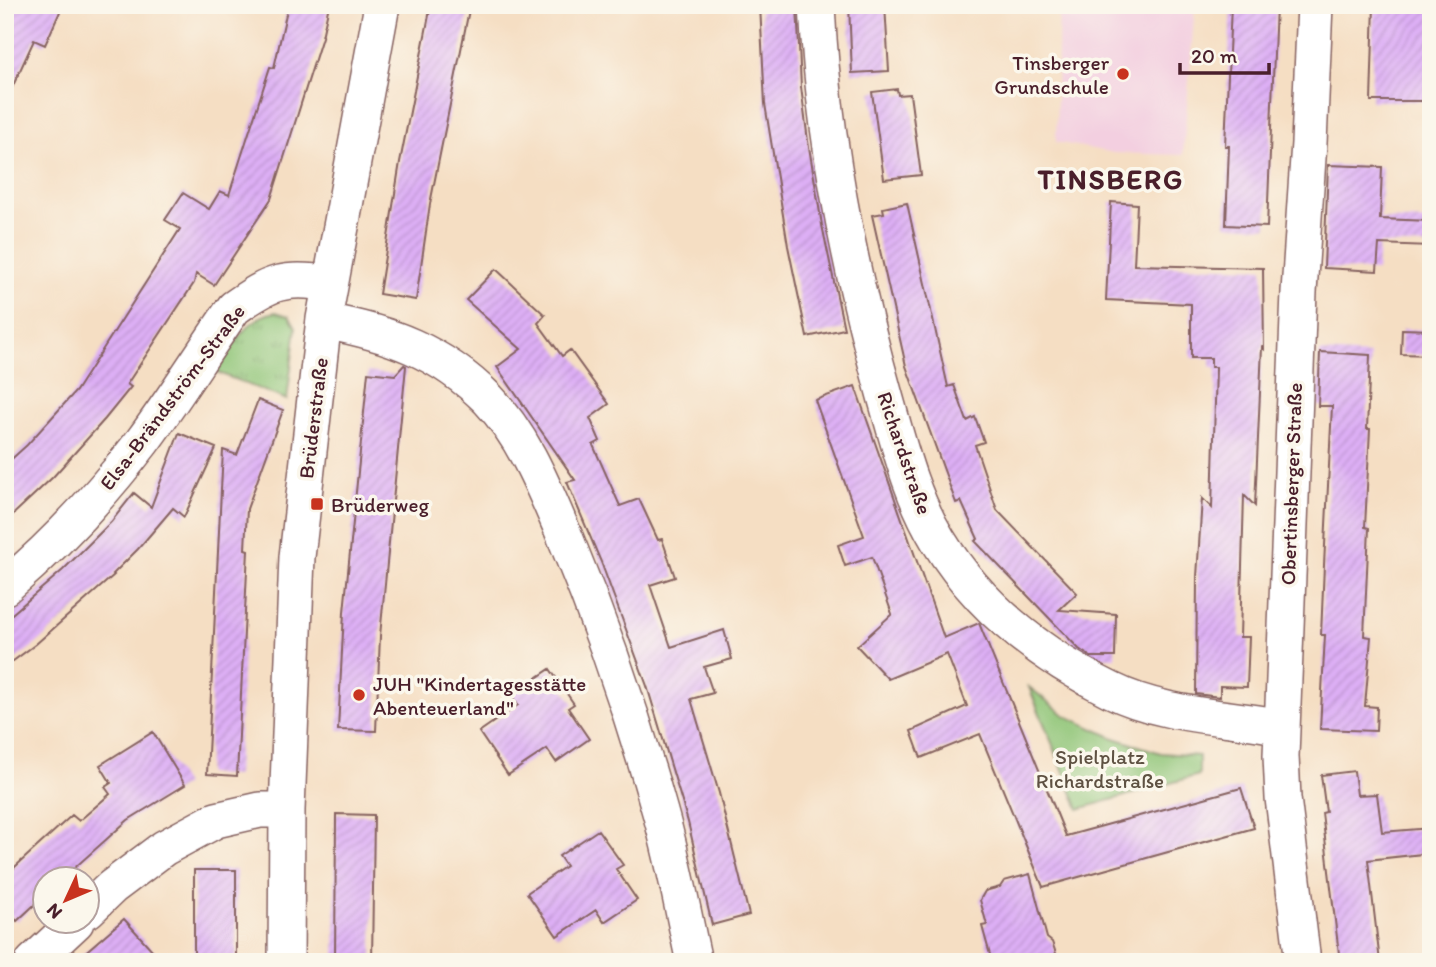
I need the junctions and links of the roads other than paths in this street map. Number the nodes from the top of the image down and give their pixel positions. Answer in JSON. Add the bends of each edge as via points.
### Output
{"nodes":[{"id":1,"x":382,"y":5,"type":"edge"},
{"id":2,"x":817,"y":5,"type":"edge"},
{"id":3,"x":1315,"y":5,"type":"edge"},
{"id":4,"x":330,"y":284,"type":"junction"},
{"id":5,"x":324,"y":321,"type":"junction"},
{"id":6,"x":5,"y":587,"type":"edge"},
{"id":7,"x":1282,"y":727,"type":"junction"},
{"id":8,"x":287,"y":810,"type":"junction"},
{"id":9,"x":102,"y":897,"type":"edge"},
{"id":10,"x":61,"y":936,"type":"edge"},
{"id":11,"x":33,"y":962,"type":"edge"},
{"id":12,"x":286,"y":962,"type":"edge"},
{"id":13,"x":694,"y":962,"type":"edge"},
{"id":14,"x":1303,"y":962,"type":"edge"}],
"edges":[{"from":1,"to":4,"type":"street","name":"Brüderstraße"},
{"from":2,"to":7,"type":"street","name":"Richardstraße","via":[[824,98],[855,286],[906,470],[938,541],[1004,620],[1087,677],[1139,701]]},
{"from":3,"to":7,"type":"street","name":"Obertinsberger Straße"},
{"from":4,"to":5,"type":"street","name":"Brüderstraße"},
{"from":4,"to":6,"type":"street","name":"Elsa-Brändström-Straße","via":[[279,281],[234,308],[115,475],[68,528]]},
{"from":5,"to":8,"type":"street","name":"Brüderstraße","via":[[297,557]]},
{"from":5,"to":13,"type":"street","via":[[366,328],[431,354],[488,400],[518,436],[581,575],[624,696],[661,813]]},
{"from":7,"to":14,"type":"street","name":"Obertinsberger Straße","via":[[1283,799]]},
{"from":8,"to":9,"type":"street","via":[[260,810],[216,820],[164,848]]},
{"from":8,"to":12,"type":"street","name":"Brüderstraße"},
{"from":10,"to":11,"type":"street"}]}
